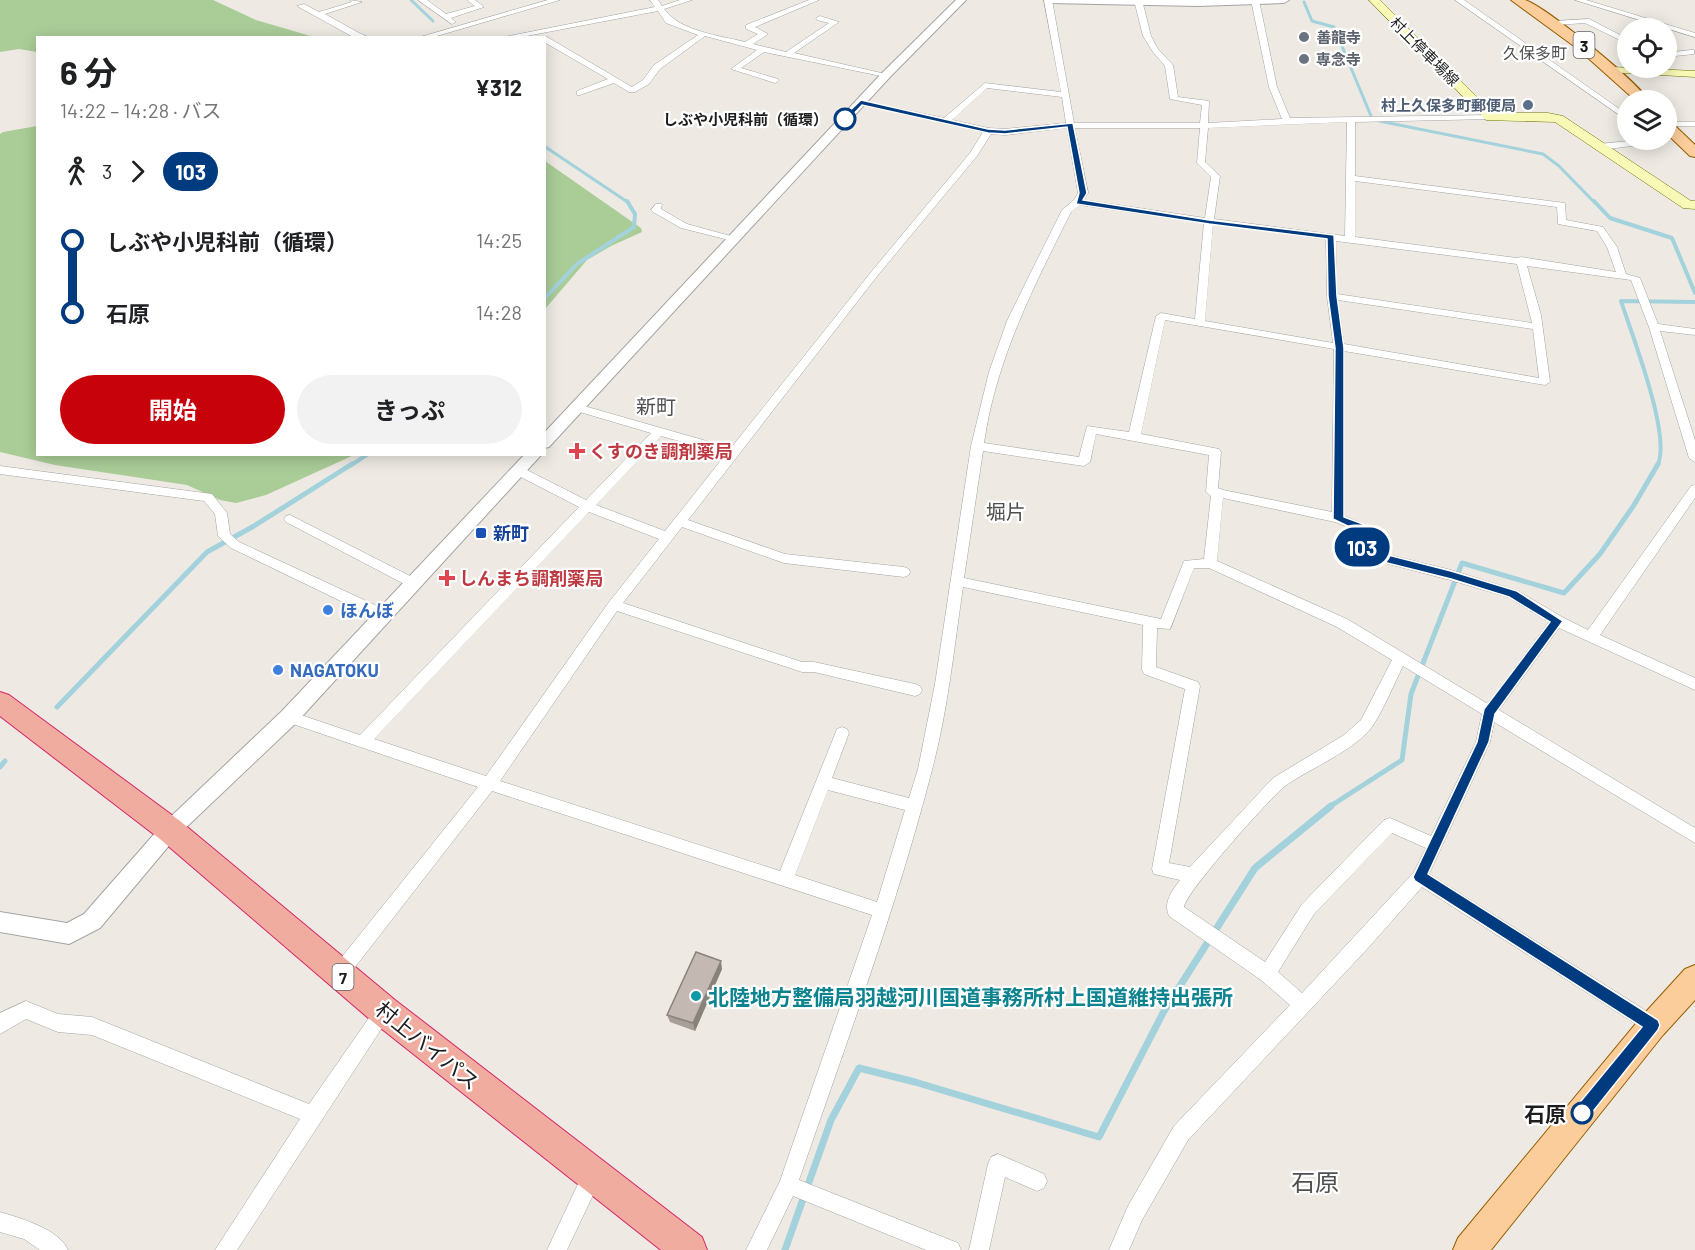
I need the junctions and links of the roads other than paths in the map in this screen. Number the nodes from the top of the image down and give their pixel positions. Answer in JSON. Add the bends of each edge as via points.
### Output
{"nodes":[{"id":1,"x":422,"y":0,"type":"edge"},
{"id":2,"x":471,"y":0,"type":"edge"},
{"id":3,"x":518,"y":0,"type":"edge"},
{"id":4,"x":556,"y":0,"type":"edge"},
{"id":5,"x":654,"y":0,"type":"edge"},
{"id":6,"x":688,"y":0,"type":"edge"},
{"id":7,"x":816,"y":0,"type":"edge"},
{"id":8,"x":961,"y":0,"type":"edge"},
{"id":9,"x":1048,"y":0,"type":"edge"},
{"id":10,"x":1284,"y":0,"type":"edge"},
{"id":11,"x":1374,"y":0,"type":"edge"},
{"id":12,"x":1459,"y":0,"type":"edge"},
{"id":13,"x":1517,"y":0,"type":"edge"},
{"id":14,"x":1579,"y":0,"type":"edge"},
{"id":15,"x":356,"y":1,"type":"edge"},
{"id":16,"x":370,"y":1,"type":"edge"},
{"id":17,"x":1255,"y":1,"type":"edge"},
{"id":18,"x":1139,"y":2,"type":"edge"},
{"id":19,"x":301,"y":6,"type":"dead end"},
{"id":20,"x":527,"y":7,"type":"junction"},
{"id":21,"x":661,"y":8,"type":"junction"},
{"id":22,"x":319,"y":14,"type":"junction"},
{"id":23,"x":445,"y":17,"type":"junction"},
{"id":24,"x":820,"y":18,"type":"dead end"},
{"id":25,"x":1555,"y":23,"type":"junction"},
{"id":26,"x":458,"y":27,"type":"junction"},
{"id":27,"x":532,"y":32,"type":"junction"},
{"id":28,"x":704,"y":34,"type":"junction"},
{"id":29,"x":1695,"y":35,"type":"edge"},
{"id":30,"x":360,"y":36,"type":"edge"},
{"id":31,"x":427,"y":36,"type":"edge"},
{"id":32,"x":512,"y":36,"type":"edge"},
{"id":33,"x":539,"y":36,"type":"edge"},
{"id":34,"x":1617,"y":36,"type":"edge"},
{"id":35,"x":546,"y":40,"type":"edge"},
{"id":36,"x":747,"y":45,"type":"junction"},
{"id":37,"x":763,"y":49,"type":"junction"},
{"id":38,"x":1691,"y":52,"type":"dead end"},
{"id":39,"x":788,"y":54,"type":"junction"},
{"id":40,"x":1677,"y":54,"type":"edge"},
{"id":41,"x":1612,"y":70,"type":"junction"},
{"id":42,"x":1695,"y":74,"type":"edge"},
{"id":43,"x":886,"y":75,"type":"junction"},
{"id":44,"x":613,"y":80,"type":"junction"},
{"id":45,"x":775,"y":81,"type":"dead end"},
{"id":46,"x":1632,"y":90,"type":"edge"},
{"id":47,"x":580,"y":93,"type":"dead end"},
{"id":48,"x":1064,"y":94,"type":"junction"},
{"id":49,"x":861,"y":102,"type":"junction"},
{"id":50,"x":1617,"y":111,"type":"edge"},
{"id":51,"x":1490,"y":117,"type":"junction"},
{"id":52,"x":1351,"y":120,"type":"junction"},
{"id":53,"x":946,"y":121,"type":"junction"},
{"id":54,"x":1287,"y":121,"type":"junction"},
{"id":55,"x":1695,"y":124,"type":"edge"},
{"id":56,"x":1070,"y":125,"type":"junction"},
{"id":57,"x":1205,"y":126,"type":"junction"},
{"id":58,"x":1677,"y":126,"type":"edge"},
{"id":59,"x":988,"y":131,"type":"junction"},
{"id":60,"x":1677,"y":136,"type":"edge"},
{"id":61,"x":1617,"y":145,"type":"edge"},
{"id":62,"x":1600,"y":147,"type":"junction"},
{"id":63,"x":1695,"y":153,"type":"edge"},
{"id":64,"x":1351,"y":178,"type":"junction"},
{"id":65,"x":1078,"y":202,"type":"junction"},
{"id":66,"x":1695,"y":205,"type":"edge"},
{"id":67,"x":659,"y":206,"type":"dead end"},
{"id":68,"x":1209,"y":222,"type":"junction"},
{"id":69,"x":1331,"y":237,"type":"junction"},
{"id":70,"x":733,"y":238,"type":"junction"},
{"id":71,"x":1350,"y":239,"type":"junction"},
{"id":72,"x":1521,"y":260,"type":"junction"},
{"id":73,"x":1622,"y":276,"type":"junction"},
{"id":74,"x":1332,"y":296,"type":"junction"},
{"id":75,"x":1200,"y":322,"type":"junction"},
{"id":76,"x":1537,"y":327,"type":"junction"},
{"id":77,"x":1654,"y":327,"type":"junction"},
{"id":78,"x":1695,"y":332,"type":"edge"},
{"id":79,"x":1339,"y":348,"type":"junction"},
{"id":80,"x":577,"y":408,"type":"junction"},
{"id":81,"x":660,"y":430,"type":"junction"},
{"id":82,"x":1134,"y":438,"type":"junction"},
{"id":83,"x":546,"y":441,"type":"edge"},
{"id":84,"x":977,"y":446,"type":"junction"},
{"id":85,"x":733,"y":452,"type":"junction"},
{"id":86,"x":532,"y":456,"type":"edge"},
{"id":87,"x":1695,"y":458,"type":"edge"},
{"id":88,"x":0,"y":470,"type":"edge"},
{"id":89,"x":519,"y":471,"type":"junction"},
{"id":90,"x":1695,"y":489,"type":"edge"},
{"id":91,"x":1218,"y":492,"type":"junction"},
{"id":92,"x":587,"y":506,"type":"junction"},
{"id":93,"x":290,"y":519,"type":"dead end"},
{"id":94,"x":1338,"y":519,"type":"junction"},
{"id":95,"x":679,"y":521,"type":"junction"},
{"id":96,"x":667,"y":537,"type":"junction"},
{"id":97,"x":1210,"y":563,"type":"junction"},
{"id":98,"x":904,"y":572,"type":"dead end"},
{"id":99,"x":958,"y":580,"type":"junction"},
{"id":100,"x":413,"y":584,"type":"junction"},
{"id":101,"x":614,"y":605,"type":"junction"},
{"id":102,"x":383,"y":615,"type":"junction"},
{"id":103,"x":1557,"y":621,"type":"junction"},
{"id":104,"x":1150,"y":622,"type":"junction"},
{"id":105,"x":1592,"y":635,"type":"junction"},
{"id":106,"x":1400,"y":658,"type":"junction"},
{"id":107,"x":1695,"y":684,"type":"edge"},
{"id":108,"x":915,"y":690,"type":"dead end"},
{"id":109,"x":0,"y":702,"type":"edge"},
{"id":110,"x":1489,"y":713,"type":"junction"},
{"id":111,"x":289,"y":717,"type":"junction"},
{"id":112,"x":842,"y":733,"type":"dead end"},
{"id":113,"x":362,"y":742,"type":"junction"},
{"id":114,"x":823,"y":782,"type":"junction"},
{"id":115,"x":489,"y":784,"type":"junction"},
{"id":116,"x":913,"y":806,"type":"junction"},
{"id":117,"x":170,"y":830,"type":"junction"},
{"id":118,"x":1695,"y":836,"type":"edge"},
{"id":119,"x":1433,"y":844,"type":"junction"},
{"id":120,"x":1193,"y":875,"type":"junction"},
{"id":121,"x":1420,"y":877,"type":"junction"},
{"id":122,"x":785,"y":880,"type":"junction"},
{"id":123,"x":882,"y":911,"type":"junction"},
{"id":124,"x":0,"y":922,"type":"edge"},
{"id":125,"x":339,"y":974,"type":"junction"},
{"id":126,"x":1267,"y":974,"type":"junction"},
{"id":127,"x":1695,"y":979,"type":"edge"},
{"id":128,"x":1302,"y":1004,"type":"junction"},
{"id":129,"x":384,"y":1011,"type":"junction"},
{"id":130,"x":0,"y":1025,"type":"edge"},
{"id":131,"x":1653,"y":1025,"type":"junction"},
{"id":132,"x":313,"y":1115,"type":"junction"},
{"id":133,"x":592,"y":1176,"type":"junction"},
{"id":134,"x":1036,"y":1181,"type":"dead end"},
{"id":135,"x":788,"y":1185,"type":"junction"},
{"id":136,"x":0,"y":1222,"type":"edge"},
{"id":137,"x":58,"y":1250,"type":"edge"},
{"id":138,"x":225,"y":1250,"type":"edge"},
{"id":139,"x":557,"y":1250,"type":"edge"},
{"id":140,"x":689,"y":1250,"type":"edge"},
{"id":141,"x":756,"y":1250,"type":"edge"},
{"id":142,"x":951,"y":1250,"type":"edge"},
{"id":143,"x":979,"y":1250,"type":"edge"},
{"id":144,"x":1119,"y":1250,"type":"edge"},
{"id":145,"x":1470,"y":1250,"type":"edge"}],
"edges":[{"from":1,"to":23,"type":"street"},
{"from":2,"to":23,"type":"street","via":[[480,7]]},
{"from":3,"to":20,"type":"street"},
{"from":4,"to":20,"type":"street"},
{"from":5,"to":21,"type":"street"},
{"from":6,"to":21,"type":"street"},
{"from":7,"to":36,"type":"street","via":[[749,27],[764,34]]},
{"from":8,"to":43,"type":"street"},
{"from":9,"to":18,"type":"street"},
{"from":9,"to":48,"type":"street"},
{"from":10,"to":17,"type":"street"},
{"from":11,"to":51,"type":"main road","name":"村上停車場線"},
{"from":12,"to":50,"type":"street"},
{"from":13,"to":25,"type":"main road","number":"3"},
{"from":14,"to":29,"type":"street"},
{"from":15,"to":16,"type":"street"},
{"from":15,"to":22,"type":"street"},
{"from":17,"to":18,"type":"street"},
{"from":17,"to":54,"type":"street","via":[[1273,87]]},
{"from":18,"to":57,"type":"street","via":[[1146,36],[1169,65],[1174,99],[1206,104]]},
{"from":19,"to":22,"type":"street"},
{"from":20,"to":26,"type":"street"},
{"from":21,"to":27,"type":"street"},
{"from":21,"to":28,"type":"street","via":[[669,21]]},
{"from":22,"to":30,"type":"street"},
{"from":23,"to":26,"type":"street"},
{"from":24,"to":39,"type":"street","via":[[835,22]]},
{"from":25,"to":34,"type":"street","via":[[1586,21]]},
{"from":25,"to":41,"type":"main road","number":"3"},
{"from":26,"to":31,"type":"street"},
{"from":27,"to":32,"type":"street"},
{"from":27,"to":33,"type":"street"},
{"from":28,"to":36,"type":"street"},
{"from":28,"to":44,"type":"street","via":[[632,90]]},
{"from":35,"to":44,"type":"street"},
{"from":36,"to":37,"type":"street"},
{"from":37,"to":39,"type":"street"},
{"from":37,"to":45,"type":"street","via":[[735,69]]},
{"from":38,"to":40,"type":"street"},
{"from":39,"to":43,"type":"street"},
{"from":41,"to":42,"type":"main road"},
{"from":41,"to":46,"type":"main road","number":"3"},
{"from":43,"to":49,"type":"street"},
{"from":44,"to":47,"type":"street"},
{"from":48,"to":53,"type":"street","via":[[985,85]]},
{"from":48,"to":56,"type":"street"},
{"from":49,"to":53,"type":"street"},
{"from":49,"to":70,"type":"street"},
{"from":51,"to":52,"type":"street"},
{"from":51,"to":62,"type":"main road","via":[[1559,119]]},
{"from":52,"to":54,"type":"street"},
{"from":52,"to":64,"type":"street"},
{"from":53,"to":59,"type":"street"},
{"from":54,"to":57,"type":"street"},
{"from":55,"to":58,"type":"street"},
{"from":56,"to":57,"type":"street"},
{"from":56,"to":59,"type":"street"},
{"from":56,"to":65,"type":"street","via":[[1083,193]]},
{"from":57,"to":68,"type":"street","via":[[1201,163],[1216,176]]},
{"from":59,"to":85,"type":"street","via":[[974,154]]},
{"from":60,"to":63,"type":"main road"},
{"from":61,"to":62,"type":"street"},
{"from":62,"to":66,"type":"main road","via":[[1688,205]]},
{"from":64,"to":71,"type":"street"},
{"from":64,"to":73,"type":"street","via":[[1562,205],[1562,222],[1600,229],[1612,247]]},
{"from":65,"to":68,"type":"street"},
{"from":65,"to":84,"type":"street","via":[[1067,210],[1012,321],[994,372]]},
{"from":67,"to":70,"type":"street","via":[[656,210],[684,226]]},
{"from":68,"to":69,"type":"street"},
{"from":68,"to":75,"type":"street"},
{"from":69,"to":71,"type":"street"},
{"from":69,"to":74,"type":"street"},
{"from":70,"to":80,"type":"street"},
{"from":71,"to":72,"type":"street"},
{"from":72,"to":73,"type":"street"},
{"from":72,"to":76,"type":"street"},
{"from":73,"to":77,"type":"street","via":[[1635,278]]},
{"from":74,"to":76,"type":"street"},
{"from":74,"to":79,"type":"street"},
{"from":75,"to":79,"type":"street"},
{"from":75,"to":82,"type":"street","via":[[1161,316]]},
{"from":76,"to":79,"type":"street","via":[[1545,382]]},
{"from":77,"to":78,"type":"street"},
{"from":77,"to":87,"type":"street"},
{"from":79,"to":94,"type":"street"},
{"from":80,"to":81,"type":"street"},
{"from":80,"to":83,"type":"street"},
{"from":81,"to":85,"type":"street"},
{"from":81,"to":92,"type":"street"},
{"from":82,"to":84,"type":"street","via":[[1091,429],[1084,462]]},
{"from":82,"to":91,"type":"street","via":[[1215,452],[1212,492]]},
{"from":84,"to":99,"type":"street"},
{"from":85,"to":95,"type":"street"},
{"from":86,"to":89,"type":"street"},
{"from":88,"to":102,"type":"street","via":[[208,496],[222,513],[224,536]]},
{"from":89,"to":92,"type":"street"},
{"from":89,"to":100,"type":"street"},
{"from":90,"to":105,"type":"street"},
{"from":91,"to":94,"type":"street"},
{"from":91,"to":97,"type":"street"},
{"from":92,"to":96,"type":"street"},
{"from":92,"to":113,"type":"street"},
{"from":93,"to":100,"type":"street"},
{"from":94,"to":103,"type":"street","via":[[1359,527],[1363,553],[1513,594]]},
{"from":95,"to":96,"type":"street"},
{"from":95,"to":98,"type":"street","via":[[784,558]]},
{"from":96,"to":101,"type":"street"},
{"from":97,"to":104,"type":"street","via":[[1189,564],[1164,625]]},
{"from":97,"to":106,"type":"street","via":[[1342,623]]},
{"from":99,"to":104,"type":"street"},
{"from":99,"to":116,"type":"street","via":[[927,758]]},
{"from":100,"to":102,"type":"street"},
{"from":101,"to":108,"type":"street","via":[[802,667]]},
{"from":101,"to":115,"type":"street"},
{"from":102,"to":111,"type":"street"},
{"from":103,"to":105,"type":"street"},
{"from":103,"to":110,"type":"street"},
{"from":104,"to":120,"type":"street","via":[[1149,670],[1193,686],[1160,869]]},
{"from":105,"to":107,"type":"street"},
{"from":106,"to":110,"type":"street"},
{"from":106,"to":120,"type":"street","via":[[1366,724],[1278,783]]},
{"from":109,"to":117,"type":"highway","name":"村上バイパス","number":"7"},
{"from":110,"to":118,"type":"street"},
{"from":110,"to":119,"type":"street","via":[[1483,742]]},
{"from":111,"to":113,"type":"street"},
{"from":111,"to":117,"type":"street"},
{"from":112,"to":114,"type":"street"},
{"from":113,"to":115,"type":"street"},
{"from":114,"to":116,"type":"street"},
{"from":114,"to":122,"type":"street"},
{"from":115,"to":122,"type":"street"},
{"from":115,"to":125,"type":"street"},
{"from":116,"to":123,"type":"street"},
{"from":117,"to":124,"type":"street","via":[[92,921],[77,930],[69,934]]},
{"from":117,"to":125,"type":"highway","name":"村上バイパス","number":"7"},
{"from":119,"to":121,"type":"street"},
{"from":119,"to":126,"type":"street","via":[[1390,825],[1308,909]]},
{"from":120,"to":126,"type":"street","via":[[1176,899],[1175,910]]},
{"from":121,"to":128,"type":"street"},
{"from":121,"to":131,"type":"street"},
{"from":122,"to":123,"type":"street"},
{"from":123,"to":135,"type":"street"},
{"from":125,"to":129,"type":"highway","name":"村上バイパス","number":"7"},
{"from":126,"to":128,"type":"street"},
{"from":127,"to":131,"type":"main road"},
{"from":128,"to":144,"type":"street","via":[[1181,1133],[1135,1213]]},
{"from":129,"to":132,"type":"street"},
{"from":129,"to":133,"type":"highway","name":"村上バイパス","number":"7"},
{"from":130,"to":132,"type":"street","via":[[26,1010],[58,1023],[92,1026]]},
{"from":131,"to":145,"type":"main road"},
{"from":132,"to":138,"type":"street"},
{"from":133,"to":139,"type":"street"},
{"from":133,"to":140,"type":"highway","name":"村上バイパス","number":"7"},
{"from":134,"to":143,"type":"street","via":[[998,1164]]},
{"from":135,"to":141,"type":"street"},
{"from":135,"to":142,"type":"street"},
{"from":136,"to":137,"type":"street","via":[[29,1231]]}]}
